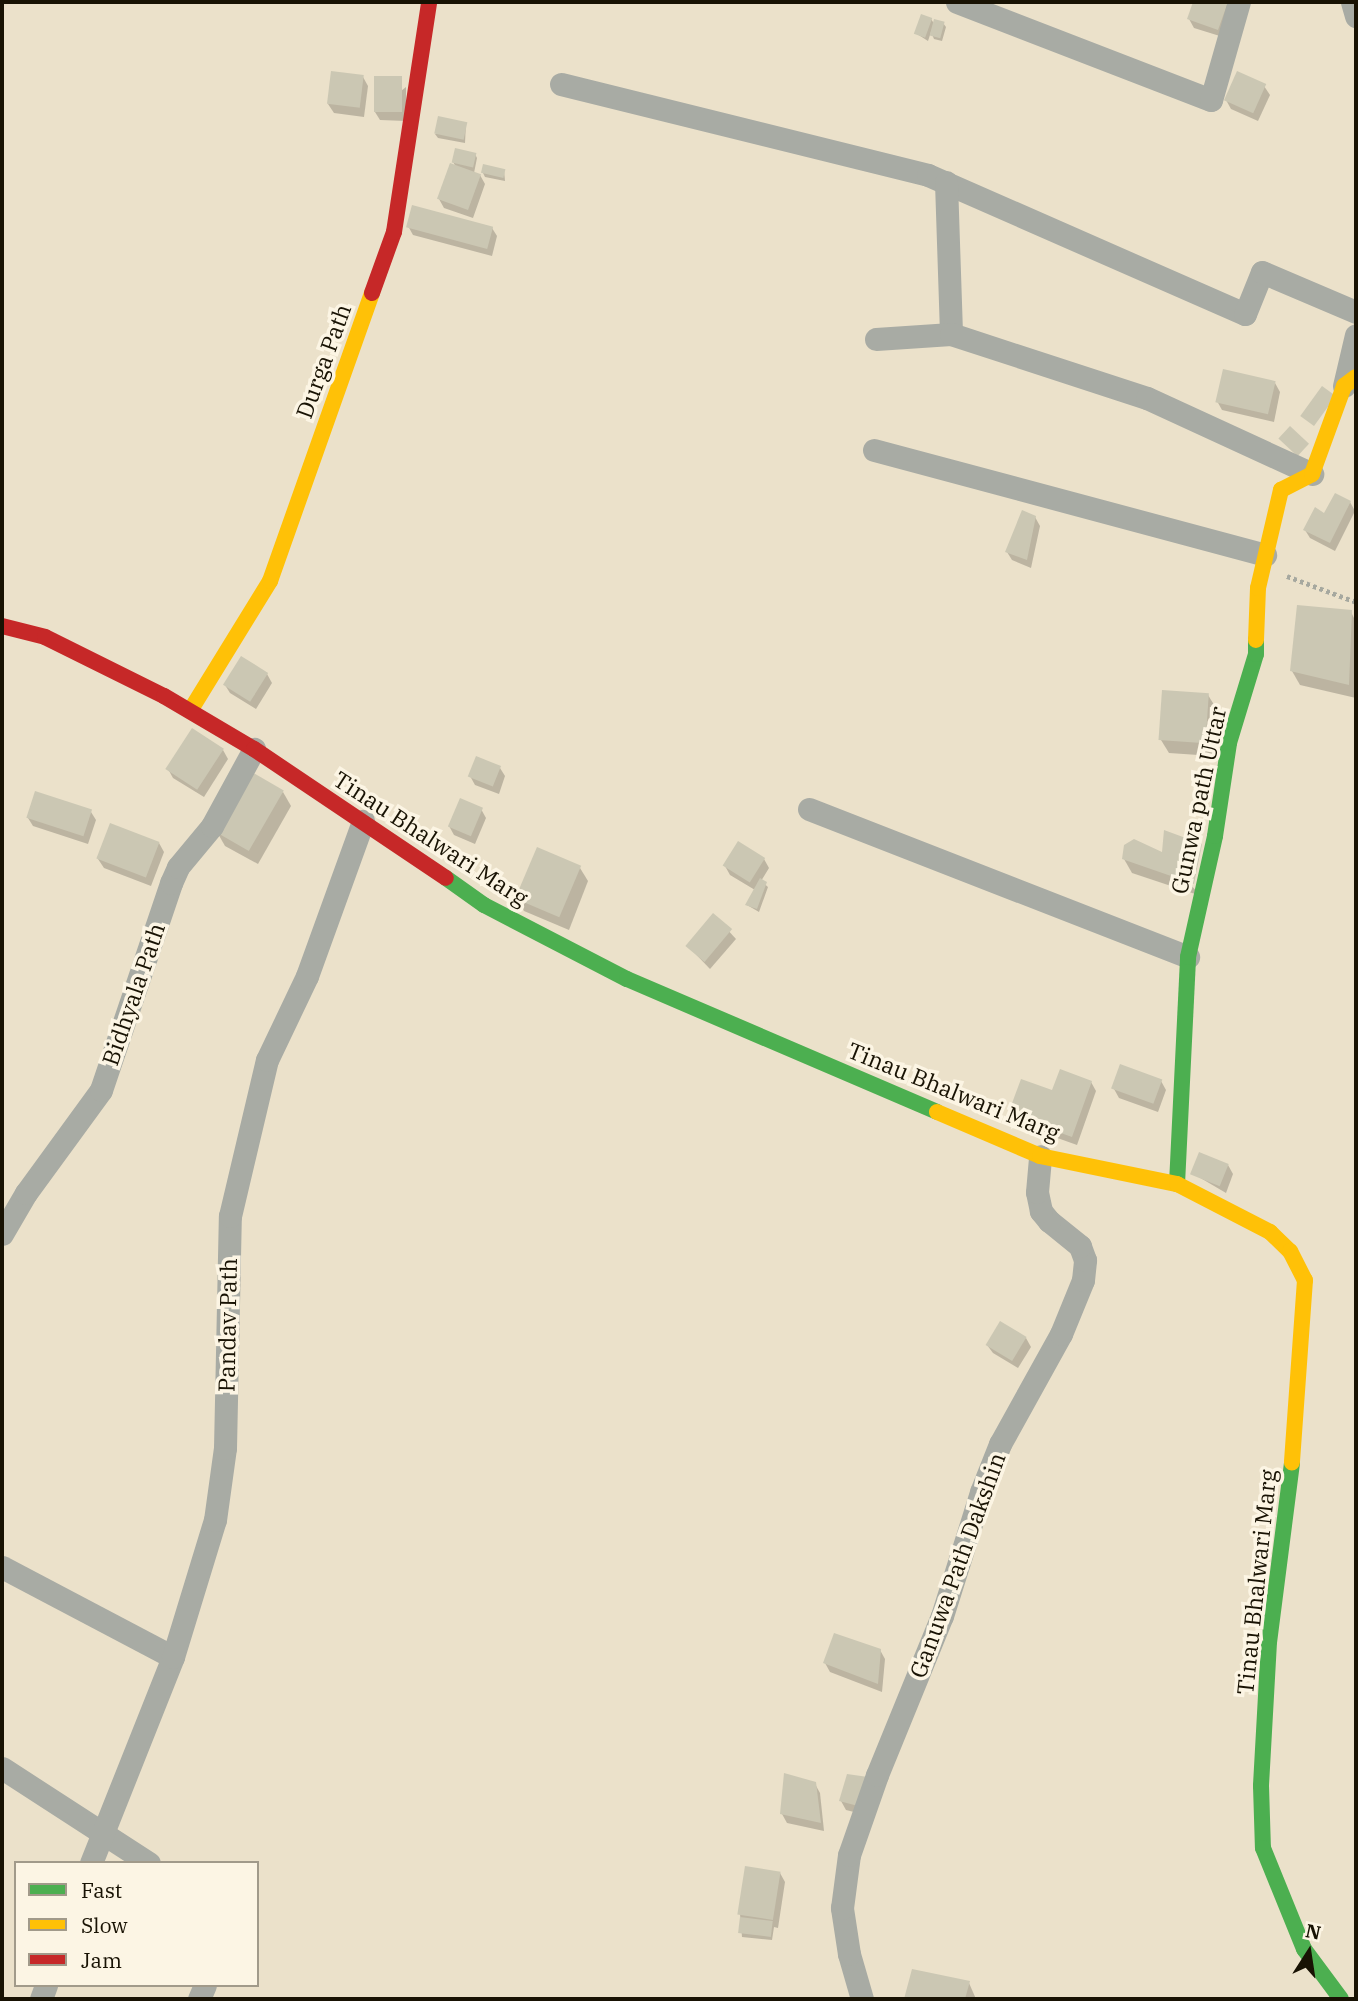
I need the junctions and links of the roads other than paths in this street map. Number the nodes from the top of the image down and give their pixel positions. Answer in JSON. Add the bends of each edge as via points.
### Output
{"nodes":[{"id":1,"x":429,"y":2,"type":"edge"},
{"id":2,"x":957,"y":2,"type":"edge"},
{"id":3,"x":1239,"y":2,"type":"edge"},
{"id":4,"x":1352,"y":2,"type":"edge"},
{"id":5,"x":1356,"y":16,"type":"edge"},
{"id":6,"x":561,"y":84,"type":"dead end"},
{"id":7,"x":946,"y":182,"type":"junction"},
{"id":8,"x":1356,"y":312,"type":"edge"},
{"id":9,"x":951,"y":334,"type":"junction"},
{"id":10,"x":1356,"y":335,"type":"edge"},
{"id":11,"x":876,"y":339,"type":"dead end"},
{"id":12,"x":1350,"y":381,"type":"edge"},
{"id":13,"x":874,"y":450,"type":"dead end"},
{"id":14,"x":1312,"y":474,"type":"junction"},
{"id":15,"x":1264,"y":562,"type":"junction"},
{"id":16,"x":2,"y":626,"type":"edge"},
{"id":17,"x":190,"y":711,"type":"junction"},
{"id":18,"x":254,"y":749,"type":"junction"},
{"id":19,"x":808,"y":809,"type":"dead end"},
{"id":20,"x":363,"y":821,"type":"junction"},
{"id":21,"x":1188,"y":957,"type":"junction"},
{"id":22,"x":1040,"y":1156,"type":"junction"},
{"id":23,"x":1177,"y":1184,"type":"junction"},
{"id":24,"x":2,"y":1234,"type":"edge"},
{"id":25,"x":2,"y":1567,"type":"edge"},
{"id":26,"x":173,"y":1657,"type":"junction"},
{"id":27,"x":2,"y":1768,"type":"edge"},
{"id":28,"x":101,"y":1832,"type":"junction"},
{"id":29,"x":92,"y":1861,"type":"edge"},
{"id":30,"x":146,"y":1861,"type":"edge"},
{"id":31,"x":862,"y":1999,"type":"edge"},
{"id":32,"x":1341,"y":1999,"type":"edge"}],
"edges":[{"from":1,"to":17,"type":"street","name":"Durga Path","via":[[394,232],[270,581]]},
{"from":2,"to":3,"type":"street","via":[[1211,100]]},
{"from":4,"to":5,"type":"street"},
{"from":6,"to":7,"type":"street"},
{"from":7,"to":8,"type":"street","via":[[1245,314],[1262,272]]},
{"from":7,"to":9,"type":"street"},
{"from":9,"to":11,"type":"street"},
{"from":9,"to":14,"type":"street","via":[[1147,397]]},
{"from":10,"to":12,"type":"street"},
{"from":12,"to":14,"type":"street"},
{"from":13,"to":15,"type":"street"},
{"from":14,"to":15,"type":"street","name":"Gunwa path Uttar","via":[[1281,490]]},
{"from":15,"to":21,"type":"street","name":"Gunwa path Uttar","via":[[1255,654],[1229,743],[1215,836]]},
{"from":16,"to":17,"type":"street","name":"Tinau Bhalwari Marg","via":[[45,637]]},
{"from":17,"to":18,"type":"street","name":"Tinau Bhalwari Marg"},
{"from":18,"to":20,"type":"street","name":"Tinau Bhalwari Marg"},
{"from":18,"to":24,"type":"street","name":"Bidhyala Path","via":[[212,826],[178,867],[101,1090]]},
{"from":19,"to":21,"type":"street"},
{"from":20,"to":22,"type":"street","name":"Tinau Bhalwari Marg","via":[[484,905],[627,979]]},
{"from":20,"to":26,"type":"street","name":"Pandav Path","via":[[307,976],[267,1060],[230,1216],[225,1448],[215,1520]]},
{"from":21,"to":23,"type":"street","name":"Gunwa path Uttar"},
{"from":22,"to":23,"type":"street","name":"Tinau Bhalwari Marg"},
{"from":22,"to":31,"type":"street","name":"Ganuwa Path Dakshin","via":[[1037,1192],[1041,1211],[1080,1246],[1085,1260],[1083,1280],[1061,1334],[1000,1444],[942,1616],[849,1855],[842,1908]]},
{"from":23,"to":32,"type":"street","name":"Tinau Bhalwari Marg","via":[[1270,1232],[1290,1251],[1305,1280],[1293,1452],[1269,1642],[1261,1786],[1263,1848],[1304,1949]]},
{"from":25,"to":26,"type":"street"},
{"from":26,"to":28,"type":"street","name":"Pandav Path"},
{"from":27,"to":28,"type":"street"},
{"from":28,"to":29,"type":"street","name":"Pandav Path"},
{"from":28,"to":30,"type":"street"}]}
